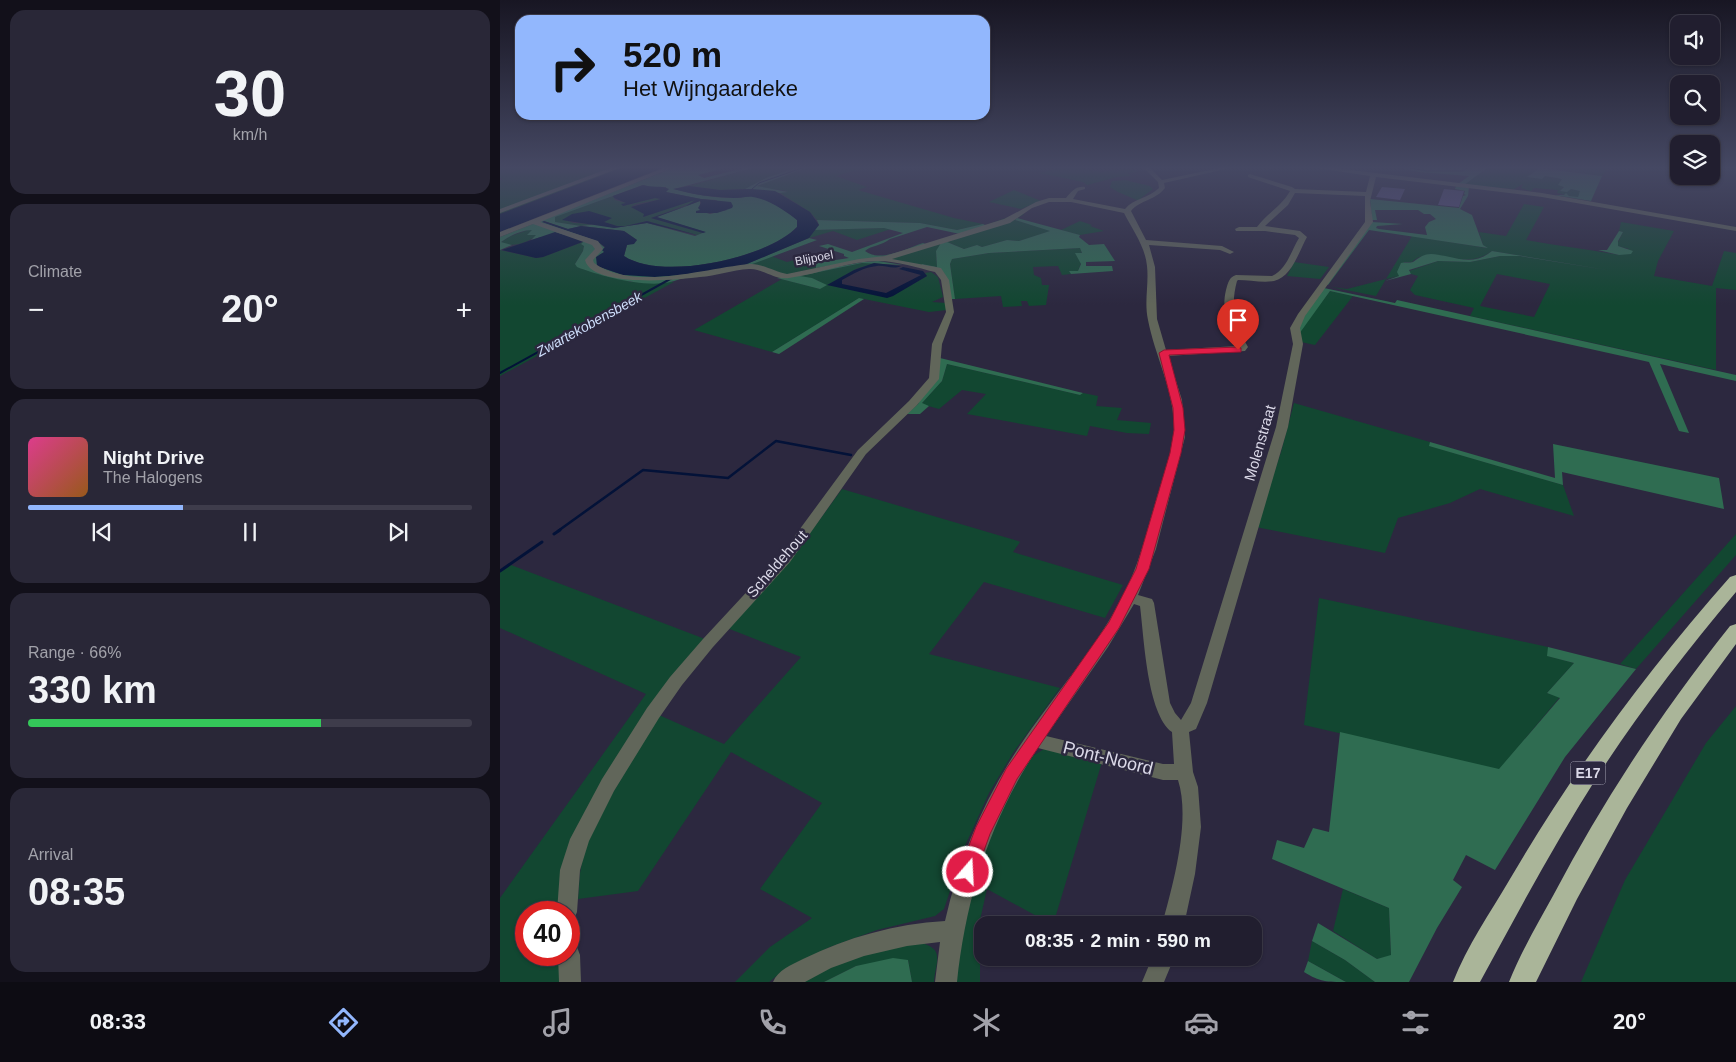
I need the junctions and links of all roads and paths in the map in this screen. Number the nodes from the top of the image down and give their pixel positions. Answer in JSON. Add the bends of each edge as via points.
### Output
{"nodes":[{"id":1,"x":554,"y":214,"type":"edge"},
{"id":2,"x":1017,"y":214,"type":"edge"},
{"id":3,"x":1128,"y":214,"type":"edge"},
{"id":4,"x":1273,"y":214,"type":"edge"},
{"id":5,"x":1369,"y":214,"type":"edge"},
{"id":6,"x":1650,"y":214,"type":"edge"},
{"id":7,"x":533,"y":222,"type":"junction"},
{"id":8,"x":1240,"y":229,"type":"dead end"},
{"id":9,"x":1263,"y":229,"type":"junction"},
{"id":10,"x":1736,"y":229,"type":"edge"},
{"id":11,"x":500,"y":235,"type":"edge"},
{"id":12,"x":1142,"y":242,"type":"junction"},
{"id":13,"x":1230,"y":252,"type":"dead end"},
{"id":14,"x":882,"y":259,"type":"junction"},
{"id":15,"x":1164,"y":353,"type":"junction"},
{"id":16,"x":1736,"y":581,"type":"edge"},
{"id":17,"x":1130,"y":597,"type":"junction"},
{"id":18,"x":1736,"y":632,"type":"edge"},
{"id":19,"x":1180,"y":728,"type":"junction"},
{"id":20,"x":1034,"y":740,"type":"junction"},
{"id":21,"x":1184,"y":772,"type":"junction"},
{"id":22,"x":568,"y":901,"type":"edge"},
{"id":23,"x":1175,"y":916,"type":"edge"},
{"id":24,"x":952,"y":931,"type":"junction"},
{"id":25,"x":569,"y":966,"type":"edge"},
{"id":26,"x":1159,"y":966,"type":"edge"},
{"id":27,"x":570,"y":982,"type":"edge"},
{"id":28,"x":784,"y":982,"type":"edge"},
{"id":29,"x":946,"y":982,"type":"edge"},
{"id":30,"x":1153,"y":982,"type":"edge"},
{"id":31,"x":1466,"y":982,"type":"edge"},
{"id":32,"x":1522,"y":982,"type":"edge"}],
"edges":[{"from":1,"to":7,"type":"street"},
{"from":2,"to":14,"type":"street","name":"Blijpoel","via":[[1007,221]]},
{"from":3,"to":12,"type":"street"},
{"from":4,"to":9,"type":"street","via":[[1266,218],[1260,228]]},
{"from":5,"to":19,"type":"street","name":"Molenstraat","via":[[1369,222],[1295,328],[1298,347],[1274,457],[1199,703],[1190,724]]},
{"from":6,"to":10,"type":"street"},
{"from":7,"to":11,"type":"street"},
{"from":7,"to":14,"type":"street","name":"Blijpoel","via":[[595,243],[598,249],[589,260],[600,271],[639,279],[680,277],[752,266],[787,276]]},
{"from":8,"to":9,"type":"street"},
{"from":9,"to":15,"type":"street","via":[[1303,236],[1278,277],[1233,279],[1228,317],[1242,349]]},
{"from":12,"to":13,"type":"street","via":[[1222,248]]},
{"from":12,"to":15,"type":"street","via":[[1150,257],[1150,304]]},
{"from":14,"to":22,"type":"street","name":"Scheldehout","via":[[938,270],[943,275],[950,312],[937,344],[934,379],[862,452],[785,559],[706,645],[653,713],[608,785],[580,838],[570,870]]},
{"from":15,"to":17,"type":"street","via":[[1178,408],[1180,430],[1148,552]]},
{"from":16,"to":31,"type":"highway","number":"E17","via":[[1648,688],[1592,767],[1534,859]]},
{"from":17,"to":19,"type":"street","via":[[1147,604],[1162,703],[1168,718]]},
{"from":17,"to":20,"type":"street"},
{"from":18,"to":32,"type":"highway","number":"E17","via":[[1685,699],[1624,789],[1561,902]]},
{"from":19,"to":21,"type":"street"},
{"from":20,"to":21,"type":"street","name":"Pont-Noord","via":[[1163,772]]},
{"from":20,"to":24,"type":"street","via":[[1011,774],[982,832]]},
{"from":21,"to":23,"type":"street","via":[[1189,787],[1191,827]]},
{"from":24,"to":28,"type":"street","via":[[914,933],[858,945],[832,955]]},
{"from":24,"to":29,"type":"street"},
{"from":25,"to":27,"type":"street"},
{"from":26,"to":30,"type":"street"}]}
